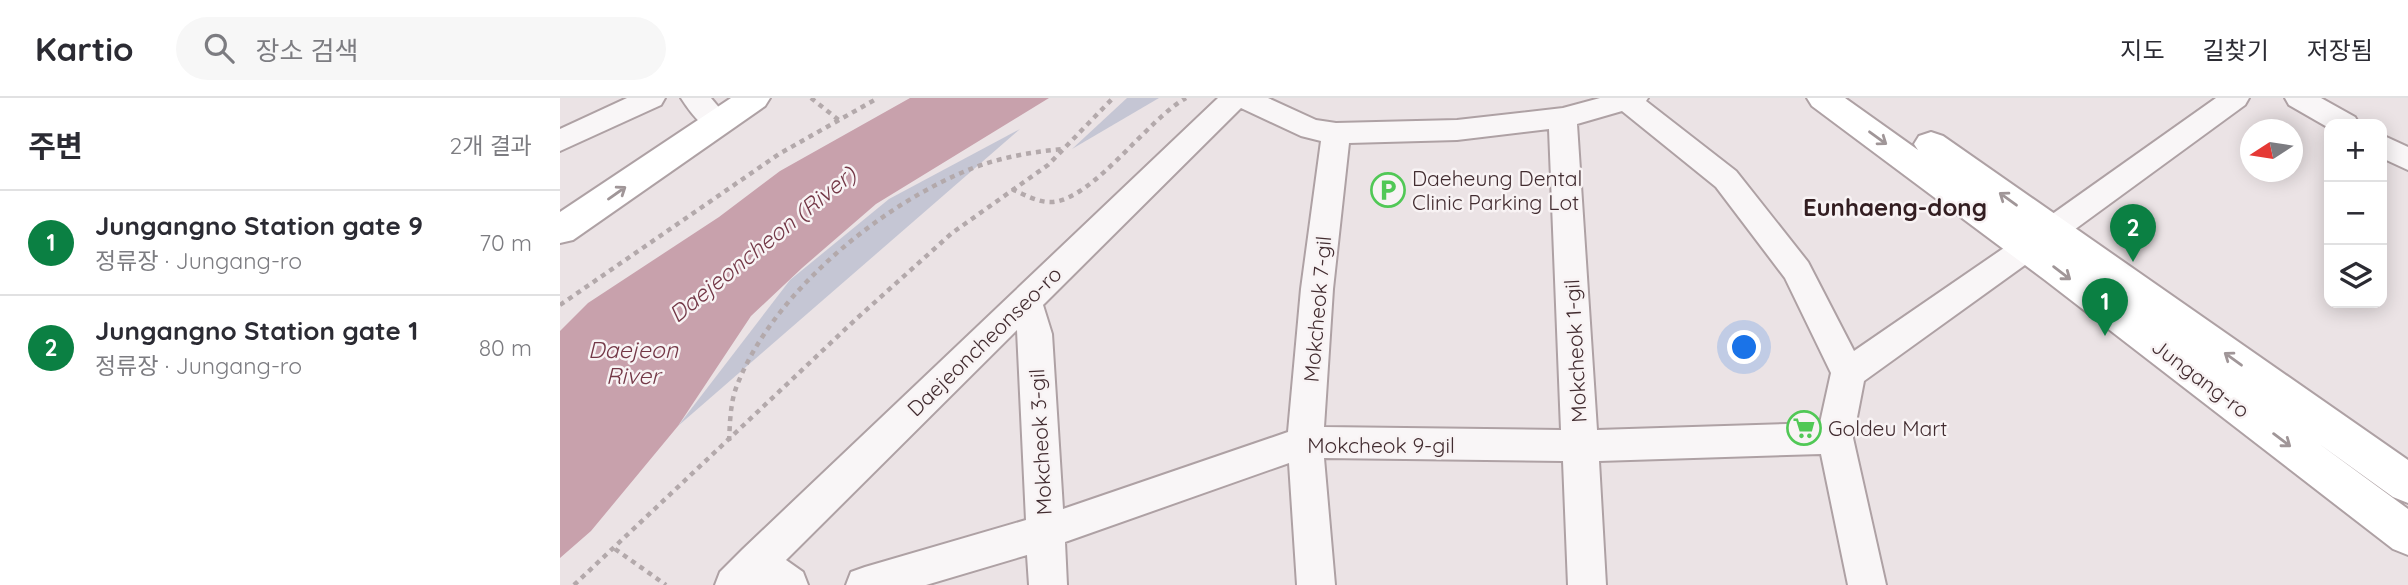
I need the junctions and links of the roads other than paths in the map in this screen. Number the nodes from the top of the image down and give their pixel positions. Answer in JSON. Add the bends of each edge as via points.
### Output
{"nodes":[{"id":1,"x":651,"y":98,"type":"edge"},
{"id":2,"x":695,"y":98,"type":"edge"},
{"id":3,"x":754,"y":98,"type":"edge"},
{"id":4,"x":1236,"y":98,"type":"edge"},
{"id":5,"x":1243,"y":98,"type":"edge"},
{"id":6,"x":1823,"y":98,"type":"edge"},
{"id":7,"x":1867,"y":98,"type":"edge"},
{"id":8,"x":2234,"y":98,"type":"edge"},
{"id":9,"x":2299,"y":98,"type":"edge"},
{"id":10,"x":1628,"y":99,"type":"edge"},
{"id":11,"x":1563,"y":118,"type":"junction"},
{"id":12,"x":2336,"y":119,"type":"edge"},
{"id":13,"x":718,"y":123,"type":"junction"},
{"id":14,"x":1336,"y":133,"type":"junction"},
{"id":15,"x":560,"y":141,"type":"edge"},
{"id":16,"x":2387,"y":148,"type":"edge"},
{"id":17,"x":2408,"y":160,"type":"edge"},
{"id":18,"x":560,"y":230,"type":"edge"},
{"id":19,"x":2040,"y":239,"type":"junction"},
{"id":20,"x":1026,"y":301,"type":"junction"},
{"id":21,"x":1848,"y":373,"type":"junction"},
{"id":22,"x":1835,"y":438,"type":"junction"},
{"id":23,"x":1305,"y":442,"type":"junction"},
{"id":24,"x":1580,"y":446,"type":"junction"},
{"id":25,"x":2408,"y":484,"type":"edge"},
{"id":26,"x":1045,"y":532,"type":"junction"},
{"id":27,"x":2408,"y":535,"type":"edge"},
{"id":28,"x":745,"y":573,"type":"edge"},
{"id":29,"x":789,"y":585,"type":"edge"},
{"id":30,"x":865,"y":585,"type":"edge"},
{"id":31,"x":1048,"y":585,"type":"edge"},
{"id":32,"x":1316,"y":585,"type":"edge"},
{"id":33,"x":1587,"y":585,"type":"edge"},
{"id":34,"x":1867,"y":585,"type":"edge"}],
"edges":[{"from":1,"to":15,"type":"street"},
{"from":2,"to":13,"type":"street"},
{"from":3,"to":13,"type":"main road"},
{"from":4,"to":20,"type":"street","name":"Daejeoncheonseo-ro"},
{"from":5,"to":14,"type":"street","via":[[1311,129]]},
{"from":6,"to":19,"type":"main road","name":"Jungang-ro","one_way":true},
{"from":19,"to":7,"type":"main road","name":"Jungang-ro","one_way":true},
{"from":8,"to":19,"type":"street"},
{"from":9,"to":12,"type":"street"},
{"from":10,"to":11,"type":"street"},
{"from":10,"to":21,"type":"street","via":[[1726,179],[1797,271]]},
{"from":11,"to":14,"type":"street","via":[[1457,130]]},
{"from":11,"to":24,"type":"street","name":"Mokcheok 1-gil"},
{"from":18,"to":13,"type":"main road","one_way":true},
{"from":14,"to":23,"type":"street","name":"Mokcheok 7-gil"},
{"from":16,"to":17,"type":"street"},
{"from":19,"to":21,"type":"street"},
{"from":25,"to":19,"type":"main road","name":"Jungang-ro","one_way":true},
{"from":19,"to":27,"type":"main road","name":"Jungang-ro","one_way":true},
{"from":20,"to":26,"type":"street","name":"Mokcheok 3-gil","via":[[1035,334]]},
{"from":20,"to":28,"type":"street","name":"Daejeoncheonseo-ro"},
{"from":21,"to":22,"type":"street"},
{"from":22,"to":24,"type":"street","name":"Mokcheok 9-gil"},
{"from":22,"to":34,"type":"street"},
{"from":23,"to":24,"type":"street","name":"Mokcheok 9-gil"},
{"from":23,"to":26,"type":"street","name":"Mokcheok 9-gil"},
{"from":23,"to":32,"type":"street","name":"Mokcheok 7-gil"},
{"from":24,"to":33,"type":"street","name":"Mokcheok 1-gil"},
{"from":26,"to":30,"type":"street","name":"Mokcheok 9-gil"},
{"from":26,"to":31,"type":"street","name":"Mokcheok 3-gil"},
{"from":28,"to":29,"type":"street"}]}
